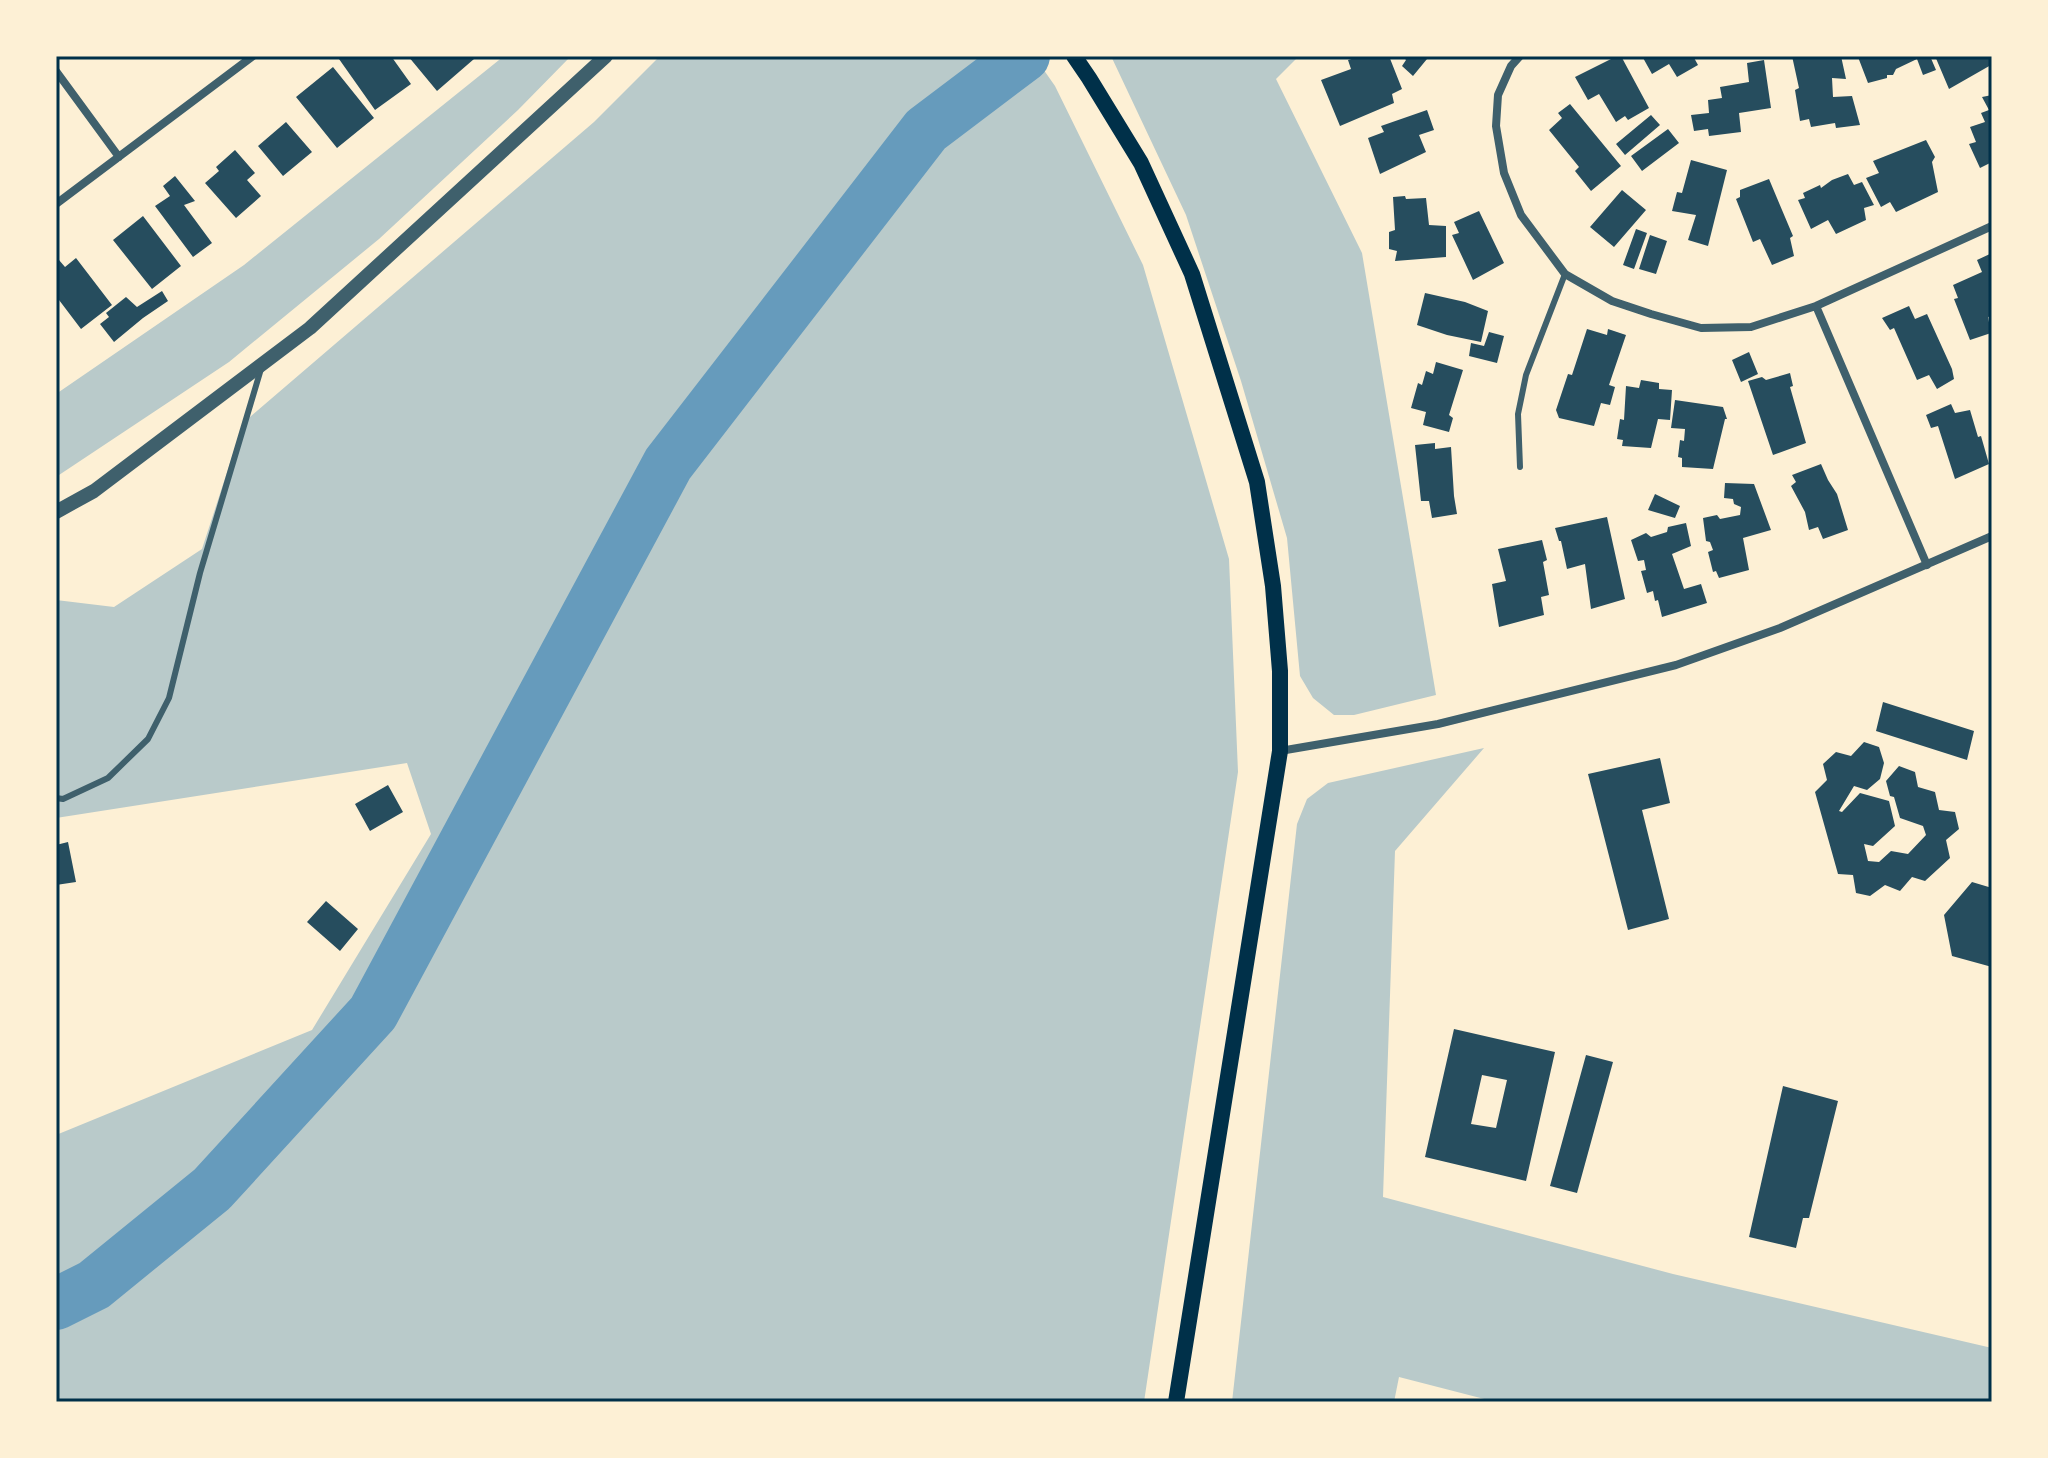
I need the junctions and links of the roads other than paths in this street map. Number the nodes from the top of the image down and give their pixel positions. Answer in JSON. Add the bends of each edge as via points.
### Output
{"nodes":[{"id":1,"x":253,"y":56,"type":"edge"},
{"id":2,"x":606,"y":56,"type":"edge"},
{"id":3,"x":1074,"y":56,"type":"edge"},
{"id":4,"x":1520,"y":56,"type":"edge"},
{"id":5,"x":56,"y":71,"type":"edge"},
{"id":6,"x":119,"y":157,"type":"junction"},
{"id":7,"x":56,"y":204,"type":"edge"},
{"id":8,"x":1992,"y":226,"type":"edge"},
{"id":9,"x":1565,"y":274,"type":"junction"},
{"id":10,"x":1816,"y":306,"type":"junction"},
{"id":11,"x":263,"y":363,"type":"junction"},
{"id":12,"x":1520,"y":467,"type":"dead end"},
{"id":13,"x":56,"y":512,"type":"edge"},
{"id":14,"x":1992,"y":536,"type":"edge"},
{"id":15,"x":1927,"y":565,"type":"junction"},
{"id":16,"x":1280,"y":751,"type":"junction"},
{"id":17,"x":56,"y":798,"type":"edge"},
{"id":18,"x":1176,"y":1402,"type":"edge"}],
"edges":[{"from":1,"to":6,"type":"street"},
{"from":2,"to":11,"type":"street","via":[[310,328]]},
{"from":3,"to":16,"type":"main road","via":[[1141,163],[1192,274],[1257,482],[1273,586]]},
{"from":4,"to":9,"type":"street","via":[[1498,95],[1496,126],[1504,173],[1521,215]]},
{"from":5,"to":6,"type":"street"},
{"from":6,"to":7,"type":"street"},
{"from":8,"to":10,"type":"street"},
{"from":9,"to":10,"type":"street","via":[[1612,301],[1701,328],[1751,327]]},
{"from":9,"to":12,"type":"lane","via":[[1526,375],[1518,414]]},
{"from":10,"to":15,"type":"street"},
{"from":11,"to":13,"type":"street","via":[[94,491]]},
{"from":11,"to":17,"type":"lane","via":[[169,698],[148,739],[108,778]]},
{"from":14,"to":15,"type":"street"},
{"from":15,"to":16,"type":"street","via":[[1780,628],[1676,665],[1438,724]]},
{"from":16,"to":18,"type":"main road"}]}
